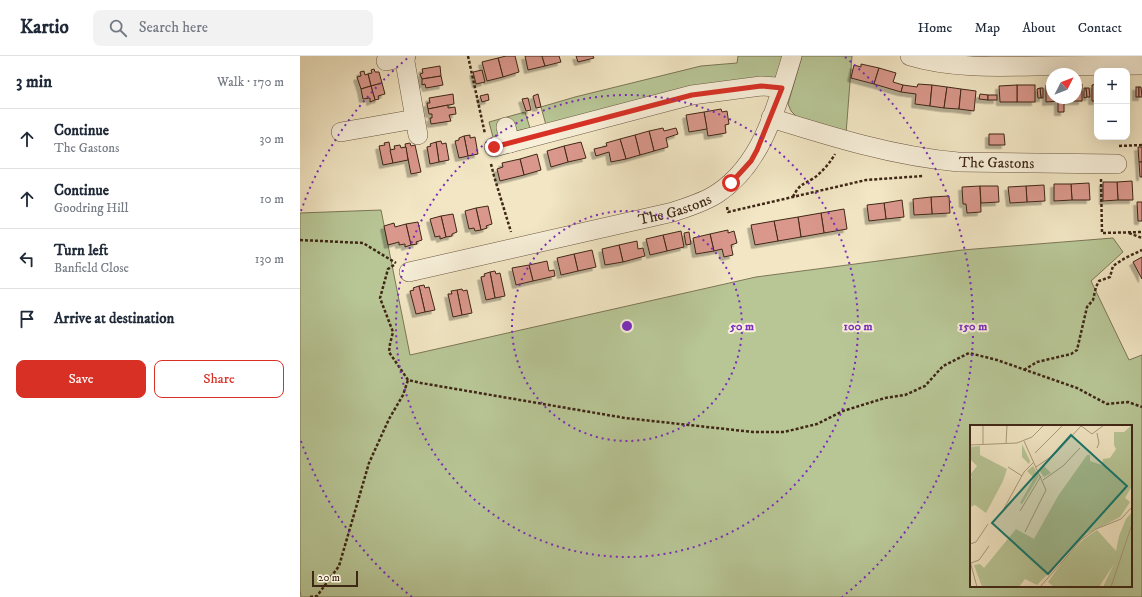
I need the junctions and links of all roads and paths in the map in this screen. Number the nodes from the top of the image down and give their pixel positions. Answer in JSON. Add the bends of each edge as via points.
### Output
{"nodes":[{"id":1,"x":468,"y":56,"type":"edge"},
{"id":2,"x":792,"y":56,"type":"edge"},
{"id":3,"x":910,"y":56,"type":"edge"},
{"id":4,"x":395,"y":58,"type":"edge"},
{"id":5,"x":1142,"y":65,"type":"edge"},
{"id":6,"x":782,"y":88,"type":"junction"},
{"id":7,"x":771,"y":118,"type":"junction"},
{"id":8,"x":341,"y":132,"type":"dead end"},
{"id":9,"x":503,"y":139,"type":"joint"},
{"id":10,"x":840,"y":140,"type":"junction"},
{"id":11,"x":1099,"y":160,"type":"joint"},
{"id":12,"x":494,"y":176,"type":"dead end"},
{"id":13,"x":928,"y":176,"type":"dead end"},
{"id":14,"x":723,"y":189,"type":"junction"},
{"id":15,"x":793,"y":197,"type":"junction"},
{"id":16,"x":507,"y":217,"type":"dead end"},
{"id":17,"x":1129,"y":232,"type":"junction"},
{"id":18,"x":1142,"y":232,"type":"edge"},
{"id":19,"x":1142,"y":238,"type":"edge"},
{"id":20,"x":300,"y":240,"type":"edge"},
{"id":21,"x":1142,"y":250,"type":"edge"},
{"id":22,"x":403,"y":268,"type":"joint"},
{"id":23,"x":388,"y":269,"type":"dead end"},
{"id":24,"x":1023,"y":370,"type":"junction"},
{"id":25,"x":408,"y":380,"type":"junction"},
{"id":26,"x":1142,"y":407,"type":"edge"},
{"id":27,"x":310,"y":597,"type":"edge"}],
"edges":[{"from":1,"to":9,"type":"path","via":[[488,148]]},
{"from":2,"to":6,"type":"street"},
{"from":3,"to":5,"type":"street","via":[[966,65]]},
{"from":4,"to":8,"type":"street","via":[[417,127]]},
{"from":6,"to":7,"type":"street"},
{"from":6,"to":9,"type":"street","via":[[761,86],[692,95]]},
{"from":7,"to":10,"type":"street","name":"The Gastons"},
{"from":7,"to":14,"type":"street","name":"The Gastons","via":[[751,161]]},
{"from":10,"to":11,"type":"street","name":"The Gastons","via":[[916,157],[958,162]]},
{"from":10,"to":15,"type":"path","via":[[828,164],[815,177],[798,188]]},
{"from":11,"to":17,"type":"path","via":[[1102,233]]},
{"from":12,"to":16,"type":"path"},
{"from":13,"to":15,"type":"path","via":[[866,180]]},
{"from":14,"to":15,"type":"path","via":[[728,212]]},
{"from":14,"to":22,"type":"street","name":"The Gastons","via":[[706,200],[673,212]]},
{"from":17,"to":18,"type":"path"},
{"from":17,"to":19,"type":"path"},
{"from":20,"to":22,"type":"path","via":[[363,243]]},
{"from":21,"to":24,"type":"path","via":[[1113,266],[1110,277],[1099,281],[1093,300],[1087,307],[1077,350],[1071,354],[1038,362]]},
{"from":23,"to":25,"type":"path","via":[[380,298],[393,332],[389,352]]},
{"from":24,"to":25,"type":"path","via":[[969,353],[943,366],[925,386],[905,395],[885,398],[843,411],[817,424],[784,432],[760,432],[625,418]]},
{"from":24,"to":26,"type":"path","via":[[1077,388],[1107,404],[1128,402]]},
{"from":25,"to":27,"type":"path","via":[[369,463],[339,566],[317,596]]}]}
